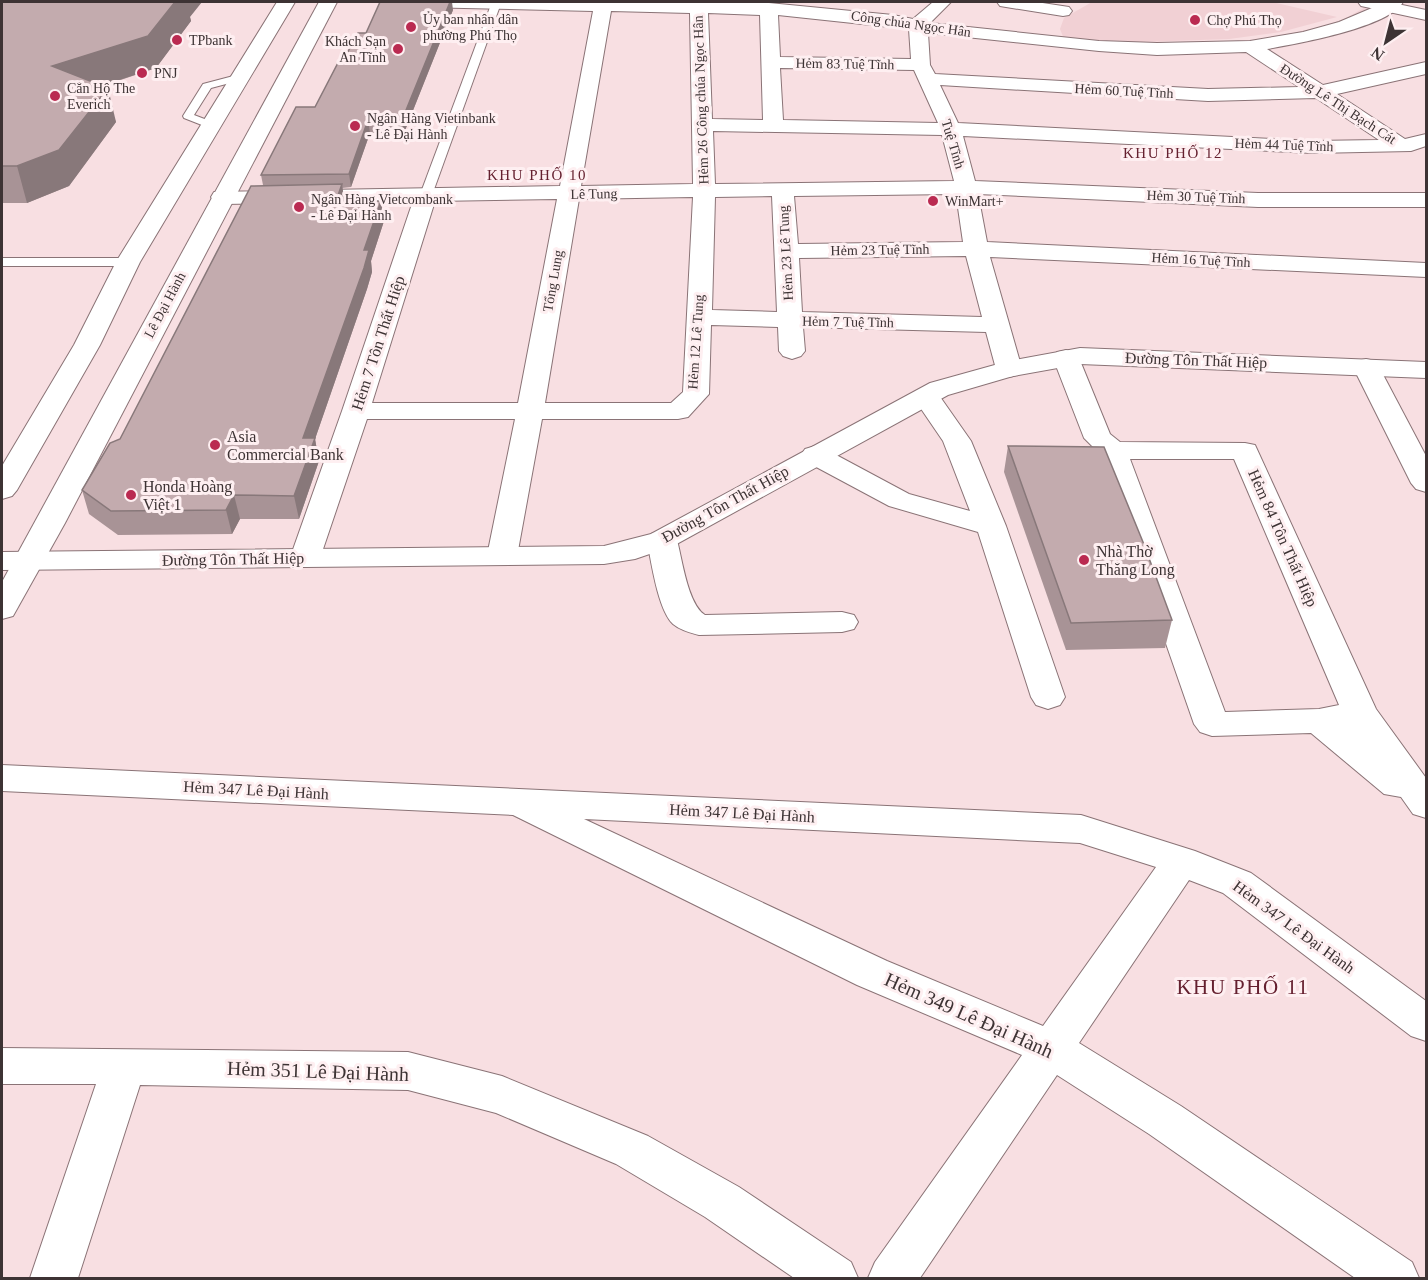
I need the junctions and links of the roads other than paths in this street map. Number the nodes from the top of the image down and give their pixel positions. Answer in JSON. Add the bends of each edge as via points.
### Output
{"nodes":[{"id":1,"x":286,"y":2,"type":"edge"},
{"id":2,"x":328,"y":2,"type":"edge"},
{"id":3,"x":418,"y":2,"type":"edge"},
{"id":4,"x":496,"y":2,"type":"edge"},
{"id":5,"x":943,"y":2,"type":"edge"},
{"id":6,"x":1006,"y":2,"type":"edge"},
{"id":7,"x":1367,"y":2,"type":"edge"},
{"id":8,"x":603,"y":4,"type":"edge"},
{"id":9,"x":1393,"y":4,"type":"edge"},
{"id":10,"x":701,"y":5,"type":"edge"},
{"id":11,"x":1043,"y":5,"type":"edge"},
{"id":12,"x":798,"y":6,"type":"edge"},
{"id":13,"x":1066,"y":6,"type":"edge"},
{"id":14,"x":769,"y":8,"type":"junction"},
{"id":15,"x":1426,"y":15,"type":"edge"},
{"id":16,"x":918,"y":24,"type":"junction"},
{"id":17,"x":1044,"y":41,"type":"junction"},
{"id":18,"x":1250,"y":46,"type":"junction"},
{"id":19,"x":770,"y":62,"type":"junction"},
{"id":20,"x":1426,"y":68,"type":"edge"},
{"id":21,"x":925,"y":72,"type":"junction"},
{"id":22,"x":1320,"y":92,"type":"junction"},
{"id":23,"x":701,"y":125,"type":"junction"},
{"id":24,"x":773,"y":126,"type":"junction"},
{"id":25,"x":951,"y":129,"type":"junction"},
{"id":26,"x":1426,"y":140,"type":"edge"},
{"id":27,"x":1401,"y":146,"type":"junction"},
{"id":28,"x":1426,"y":162,"type":"edge"},
{"id":29,"x":966,"y":188,"type":"junction"},
{"id":30,"x":783,"y":190,"type":"junction"},
{"id":31,"x":704,"y":192,"type":"junction"},
{"id":32,"x":568,"y":194,"type":"junction"},
{"id":33,"x":426,"y":195,"type":"junction"},
{"id":34,"x":222,"y":197,"type":"junction"},
{"id":35,"x":1426,"y":200,"type":"edge"},
{"id":36,"x":976,"y":249,"type":"junction"},
{"id":37,"x":784,"y":251,"type":"junction"},
{"id":38,"x":2,"y":261,"type":"edge"},
{"id":39,"x":128,"y":262,"type":"junction"},
{"id":40,"x":1426,"y":270,"type":"edge"},
{"id":41,"x":699,"y":317,"type":"junction"},
{"id":42,"x":790,"y":321,"type":"junction"},
{"id":43,"x":998,"y":325,"type":"junction"},
{"id":44,"x":792,"y":351,"type":"dead end"},
{"id":45,"x":1066,"y":358,"type":"junction"},
{"id":46,"x":1366,"y":367,"type":"junction"},
{"id":47,"x":1009,"y":369,"type":"junction"},
{"id":48,"x":1426,"y":370,"type":"edge"},
{"id":49,"x":926,"y":397,"type":"junction"},
{"id":50,"x":356,"y":411,"type":"junction"},
{"id":51,"x":532,"y":411,"type":"junction"},
{"id":52,"x":1113,"y":450,"type":"junction"},
{"id":53,"x":815,"y":455,"type":"junction"},
{"id":54,"x":1426,"y":483,"type":"edge"},
{"id":55,"x":2,"y":490,"type":"edge"},
{"id":56,"x":991,"y":526,"type":"junction"},
{"id":57,"x":662,"y":540,"type":"junction"},
{"id":58,"x":502,"y":556,"type":"junction"},
{"id":59,"x":305,"y":558,"type":"junction"},
{"id":60,"x":15,"y":561,"type":"edge"},
{"id":61,"x":2,"y":609,"type":"edge"},
{"id":62,"x":842,"y":622,"type":"dead end"},
{"id":63,"x":1048,"y":697,"type":"dead end"},
{"id":64,"x":1360,"y":713,"type":"junction"},
{"id":65,"x":1319,"y":721,"type":"junction"},
{"id":66,"x":2,"y":778,"type":"edge"},
{"id":67,"x":514,"y":802,"type":"junction"},
{"id":68,"x":1426,"y":807,"type":"edge"},
{"id":69,"x":1181,"y":861,"type":"junction"},
{"id":70,"x":1426,"y":1024,"type":"edge"},
{"id":71,"x":1052,"y":1049,"type":"junction"},
{"id":72,"x":2,"y":1066,"type":"edge"},
{"id":73,"x":124,"y":1066,"type":"junction"},
{"id":74,"x":54,"y":1278,"type":"edge"},
{"id":75,"x":834,"y":1278,"type":"edge"},
{"id":76,"x":892,"y":1278,"type":"edge"},
{"id":77,"x":1395,"y":1278,"type":"edge"}],
"edges":[{"from":1,"to":39,"type":"street"},
{"from":2,"to":34,"type":"street","name":"Lê Đại Hành"},
{"from":3,"to":4,"type":"street","name":"Công chúa Ngọc Hân"},
{"from":4,"to":8,"type":"street","name":"Công chúa Ngọc Hân"},
{"from":4,"to":33,"type":"lane"},
{"from":5,"to":16,"type":"street"},
{"from":6,"to":11,"type":"street"},
{"from":7,"to":9,"type":"street"},
{"from":8,"to":10,"type":"street","name":"Công chúa Ngọc Hân"},
{"from":8,"to":32,"type":"street","name":"Tổng Lung"},
{"from":9,"to":15,"type":"street"},
{"from":9,"to":18,"type":"street","name":"Công chúa Ngọc Hân","via":[[1345,26]]},
{"from":10,"to":14,"type":"street","name":"Công chúa Ngọc Hân"},
{"from":10,"to":23,"type":"street","name":"Hẻm 26 Công chúa Ngọc Hân"},
{"from":11,"to":13,"type":"street"},
{"from":12,"to":14,"type":"street","name":"Công chúa Ngọc Hân"},
{"from":12,"to":16,"type":"street","name":"Công chúa Ngọc Hân"},
{"from":13,"to":17,"type":"street"},
{"from":14,"to":19,"type":"street"},
{"from":16,"to":17,"type":"street","name":"Công chúa Ngọc Hân","via":[[940,30]]},
{"from":16,"to":21,"type":"street","name":"Tuệ Tĩnh"},
{"from":17,"to":18,"type":"street","name":"Công chúa Ngọc Hân","via":[[1157,49]]},
{"from":18,"to":22,"type":"street","name":"Đường Lê Thị Bạch Cát"},
{"from":19,"to":21,"type":"street","name":"Hẻm 83 Tuệ Tĩnh"},
{"from":19,"to":24,"type":"street"},
{"from":20,"to":22,"type":"street","name":"Hẻm 60 Tuệ Tĩnh"},
{"from":21,"to":22,"type":"street","name":"Hẻm 60 Tuệ Tĩnh","via":[[1208,95]]},
{"from":21,"to":25,"type":"street","name":"Tuệ Tĩnh"},
{"from":22,"to":27,"type":"street","name":"Đường Lê Thị Bạch Cát"},
{"from":23,"to":24,"type":"street","name":"Hẻm 44 Tuệ Tĩnh"},
{"from":23,"to":31,"type":"street","name":"Hẻm 26 Công chúa Ngọc Hân"},
{"from":24,"to":25,"type":"street","name":"Hẻm 44 Tuệ Tĩnh"},
{"from":25,"to":27,"type":"street","name":"Hẻm 44 Tuệ Tĩnh","via":[[1313,147]]},
{"from":25,"to":29,"type":"street","name":"Tuệ Tĩnh"},
{"from":26,"to":27,"type":"street","name":"Hẻm 44 Tuệ Tĩnh"},
{"from":27,"to":28,"type":"street","name":"Đường Lê Thị Bạch Cát"},
{"from":29,"to":30,"type":"street","name":"Lê Tung"},
{"from":29,"to":35,"type":"street","name":"Hẻm 30 Tuệ Tĩnh","via":[[1258,200]]},
{"from":29,"to":36,"type":"street","name":"Tuệ Tĩnh"},
{"from":30,"to":31,"type":"street","name":"Lê Tung"},
{"from":30,"to":37,"type":"street","name":"Hẻm 23 Lê Tung"},
{"from":31,"to":32,"type":"street","name":"Lê Tung"},
{"from":31,"to":41,"type":"street","name":"Hẻm 12 Lê Tung"},
{"from":32,"to":33,"type":"street","name":"Lê Tung"},
{"from":32,"to":51,"type":"street","name":"Tổng Lung"},
{"from":33,"to":34,"type":"street","name":"Lê Tung"},
{"from":33,"to":50,"type":"street","name":"Hẻm 7 Tôn Thất Hiệp"},
{"from":34,"to":60,"type":"street","name":"Lê Đại Hành"},
{"from":36,"to":37,"type":"street","name":"Hẻm 23 Tuệ Tĩnh"},
{"from":36,"to":40,"type":"street","name":"Hẻm 16 Tuệ Tĩnh"},
{"from":36,"to":43,"type":"street","name":"Tuệ Tĩnh"},
{"from":37,"to":42,"type":"street","name":"Hẻm 23 Lê Tung"},
{"from":38,"to":39,"type":"lane"},
{"from":39,"to":55,"type":"street","via":[[87,345]]},
{"from":41,"to":42,"type":"street","name":"Hẻm 7 Tuệ Tĩnh"},
{"from":41,"to":51,"type":"street","name":"Hẻm 12 Lê Tung","via":[[696,394],[678,411]]},
{"from":42,"to":43,"type":"street","name":"Hẻm 7 Tuệ Tĩnh"},
{"from":42,"to":44,"type":"street","name":"Hẻm 23 Lê Tung"},
{"from":43,"to":47,"type":"street","name":"Tuệ Tĩnh"},
{"from":45,"to":46,"type":"street","name":"Đường Tôn Thất Hiệp"},
{"from":45,"to":47,"type":"street","name":"Đường Tôn Thất Hiệp"},
{"from":45,"to":52,"type":"street","via":[[1098,438]]},
{"from":46,"to":48,"type":"street","name":"Đường Tôn Thất Hiệp"},
{"from":46,"to":54,"type":"street"},
{"from":47,"to":49,"type":"street","name":"Đường Tôn Thất Hiệp","via":[[939,389]]},
{"from":49,"to":53,"type":"street","name":"Đường Tôn Thất Hiệp"},
{"from":49,"to":56,"type":"street","via":[[957,441]]},
{"from":50,"to":51,"type":"street","name":"Hẻm 12 Lê Tung"},
{"from":50,"to":59,"type":"street","name":"Hẻm 7 Tôn Thất Hiệp"},
{"from":51,"to":58,"type":"street","name":"Tổng Lung"},
{"from":52,"to":64,"type":"street","name":"Hẻm 84 Tôn Thất Hiệp","via":[[1245,451]]},
{"from":52,"to":65,"type":"street","via":[[1212,724]]},
{"from":53,"to":56,"type":"street","via":[[899,500]]},
{"from":53,"to":57,"type":"street","name":"Đường Tôn Thất Hiệp"},
{"from":56,"to":63,"type":"street"},
{"from":57,"to":58,"type":"street","name":"Đường Tôn Thất Hiệp","via":[[604,555]]},
{"from":57,"to":62,"type":"street","via":[[675,595],[685,617],[699,625]]},
{"from":58,"to":59,"type":"street","name":"Đường Tôn Thất Hiệp"},
{"from":59,"to":60,"type":"street","name":"Đường Tôn Thất Hiệp"},
{"from":60,"to":61,"type":"street","name":"Lê Đại Hành"},
{"from":64,"to":65,"type":"street"},
{"from":64,"to":68,"type":"street","name":"Hẻm 84 Tôn Thất Hiệp"},
{"from":65,"to":68,"type":"street","name":"Hẻm 84 Tôn Thất Hiệp"},
{"from":66,"to":67,"type":"street","name":"Hẻm 347 Lê Đại Hành"},
{"from":67,"to":69,"type":"street","name":"Hẻm 347 Lê Đại Hành","via":[[1081,829]]},
{"from":67,"to":71,"type":"street","name":"Hẻm 349 Lê Đại Hành","via":[[872,973]]},
{"from":69,"to":70,"type":"street","name":"Hẻm 347 Lê Đại Hành","via":[[1237,883]]},
{"from":69,"to":71,"type":"street"},
{"from":71,"to":76,"type":"street"},
{"from":71,"to":77,"type":"street","name":"Hẻm 349 Lê Đại Hành","via":[[1165,1120]]},
{"from":72,"to":73,"type":"street","name":"Hẻm 351 Lê Đại Hành"},
{"from":73,"to":74,"type":"street"},
{"from":73,"to":75,"type":"street","name":"Hẻm 351 Lê Đại Hành","via":[[408,1071],[502,1095],[588,1130],[678,1175]]}]}
